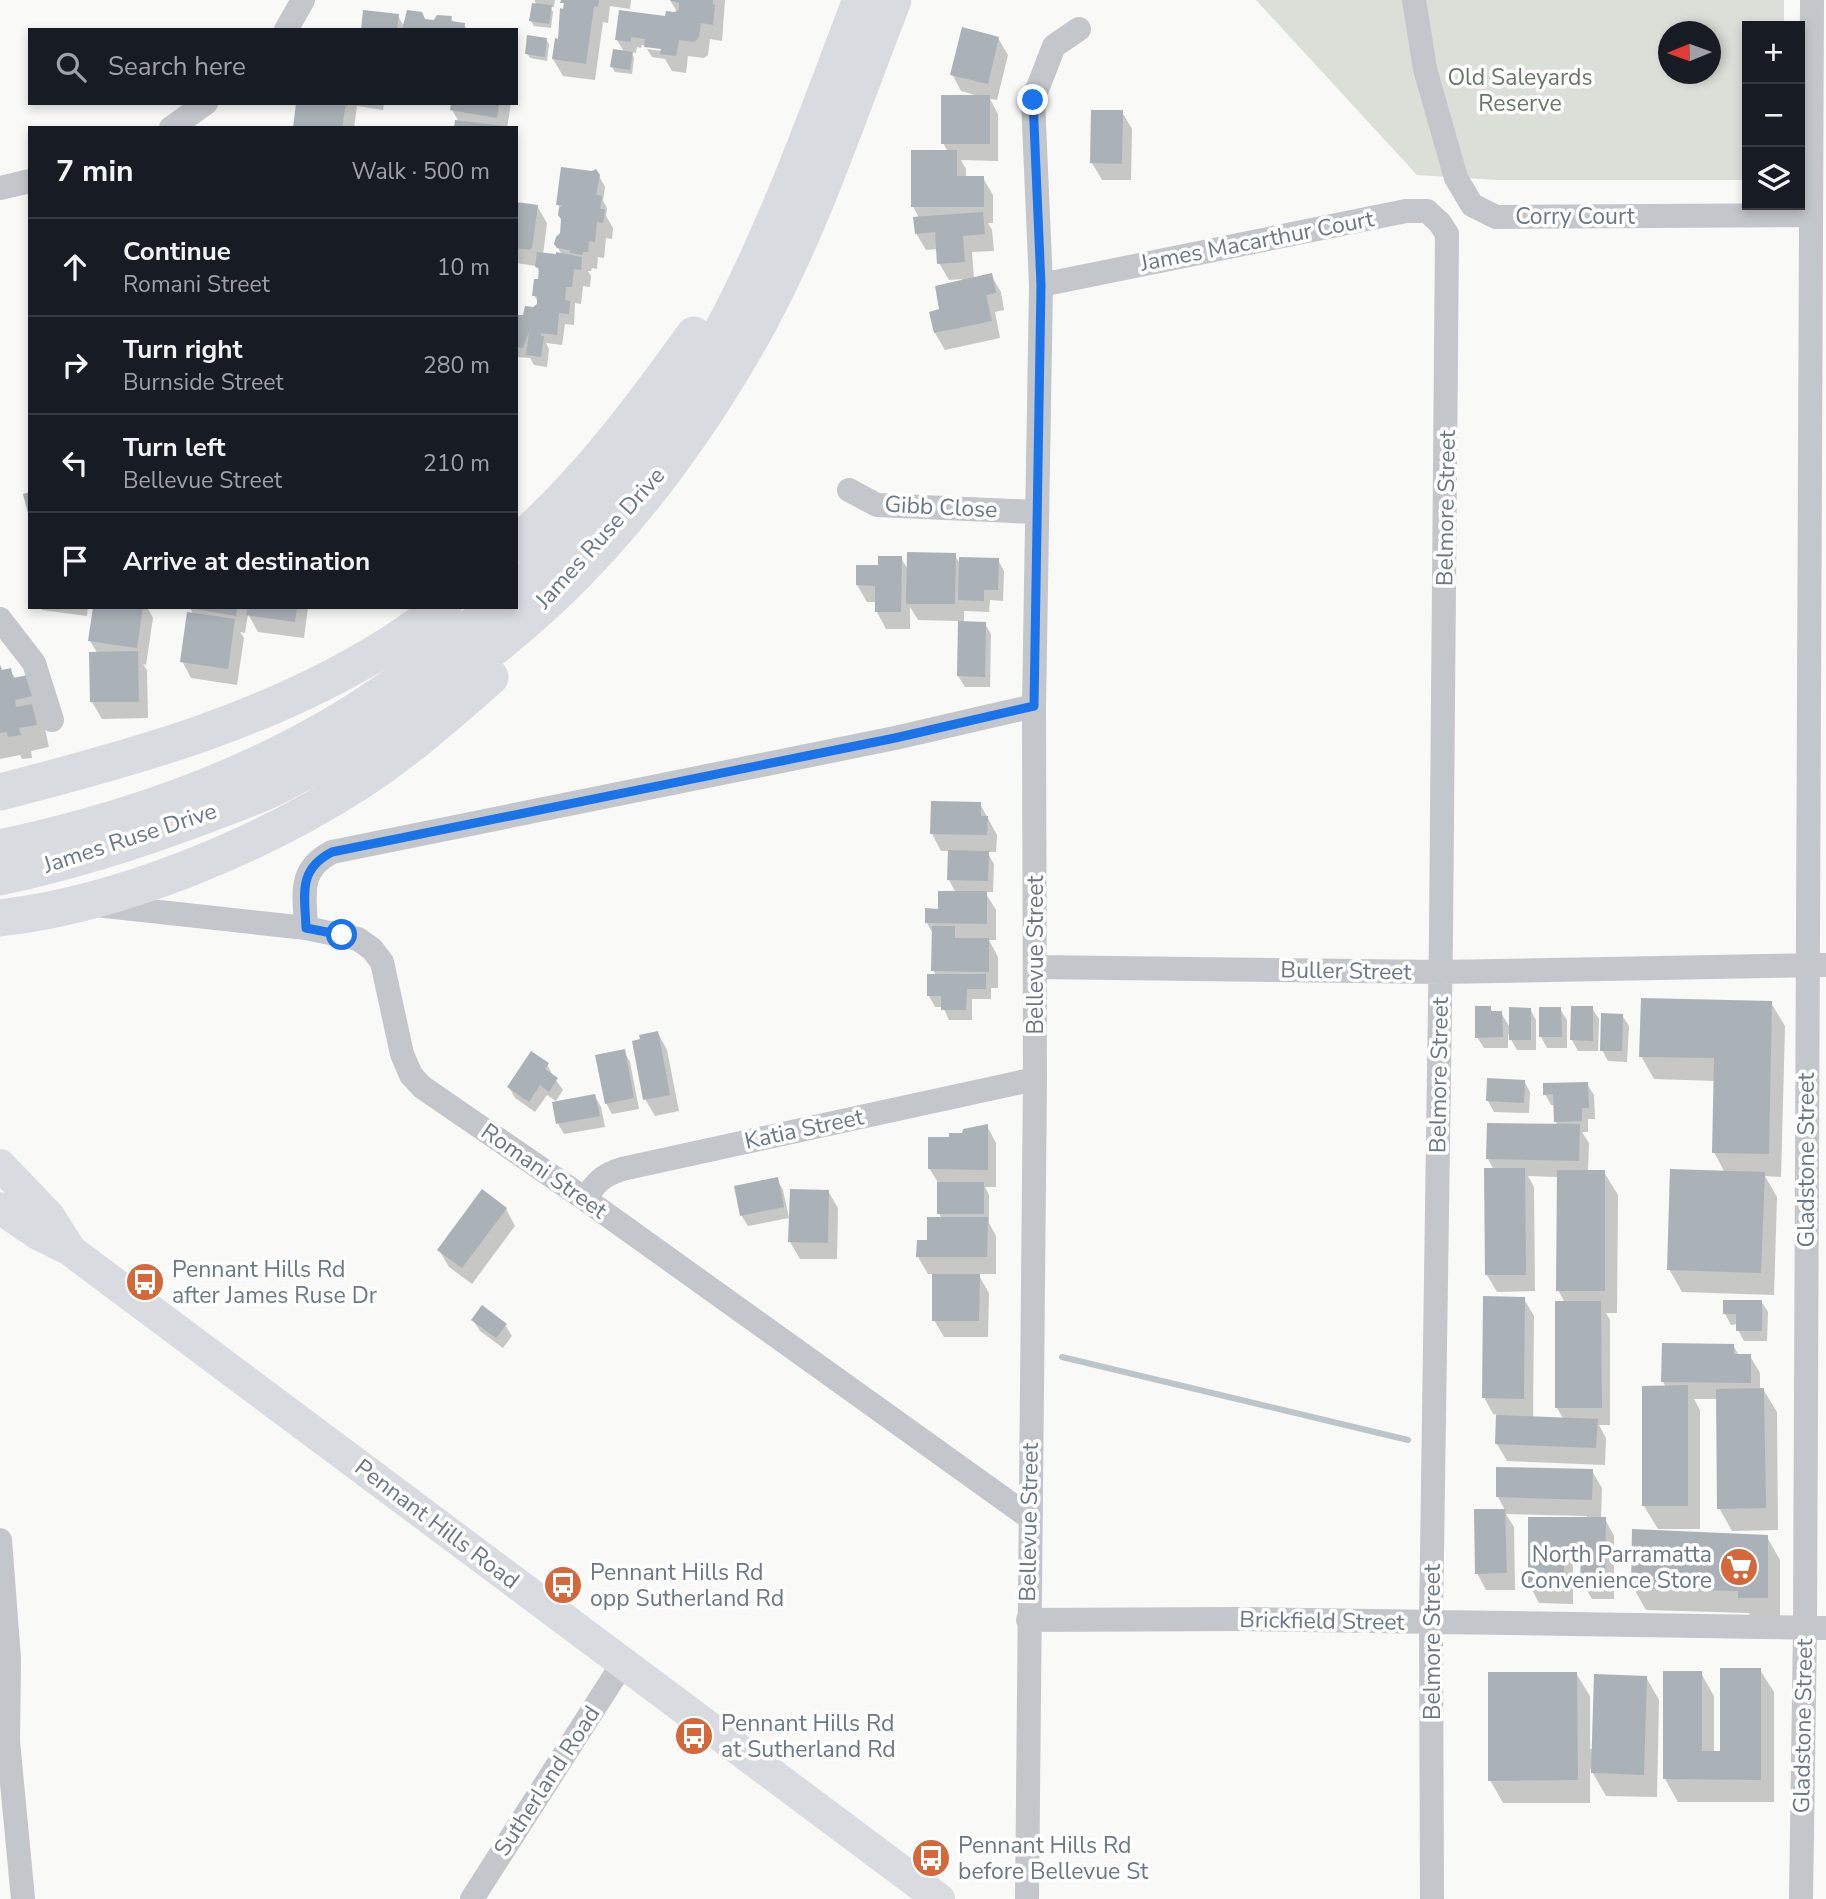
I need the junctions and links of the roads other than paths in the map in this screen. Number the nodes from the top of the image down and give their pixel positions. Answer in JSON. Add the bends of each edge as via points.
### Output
{"nodes":[{"id":1,"x":303,"y":0,"type":"edge"},
{"id":2,"x":861,"y":0,"type":"edge"},
{"id":3,"x":892,"y":0,"type":"edge"},
{"id":4,"x":1414,"y":0,"type":"edge"},
{"id":5,"x":1812,"y":0,"type":"edge"},
{"id":6,"x":287,"y":28,"type":"edge"},
{"id":7,"x":1079,"y":29,"type":"dead end"},
{"id":8,"x":203,"y":105,"type":"edge"},
{"id":9,"x":174,"y":126,"type":"edge"},
{"id":10,"x":28,"y":181,"type":"edge"},
{"id":11,"x":790,"y":187,"type":"junction"},
{"id":12,"x":0,"y":188,"type":"edge"},
{"id":13,"x":1811,"y":215,"type":"junction"},
{"id":14,"x":1448,"y":251,"type":"joint"},
{"id":15,"x":1041,"y":285,"type":"junction"},
{"id":16,"x":696,"y":426,"type":"junction"},
{"id":17,"x":849,"y":490,"type":"dead end"},
{"id":18,"x":1036,"y":512,"type":"junction"},
{"id":19,"x":518,"y":542,"type":"edge"},
{"id":20,"x":518,"y":589,"type":"edge"},
{"id":21,"x":440,"y":609,"type":"edge"},
{"id":22,"x":493,"y":609,"type":"edge"},
{"id":23,"x":0,"y":620,"type":"edge"},
{"id":24,"x":1034,"y":706,"type":"junction"},
{"id":25,"x":52,"y":720,"type":"dead end"},
{"id":26,"x":0,"y":792,"type":"edge"},
{"id":27,"x":0,"y":848,"type":"edge"},
{"id":28,"x":0,"y":877,"type":"edge"},
{"id":29,"x":80,"y":904,"type":"junction"},
{"id":30,"x":8,"y":918,"type":"edge"},
{"id":31,"x":306,"y":928,"type":"junction"},
{"id":32,"x":1816,"y":965,"type":"edge"},
{"id":33,"x":1035,"y":967,"type":"junction"},
{"id":34,"x":1441,"y":972,"type":"junction"},
{"id":35,"x":1035,"y":1079,"type":"junction"},
{"id":36,"x":0,"y":1165,"type":"edge"},
{"id":37,"x":585,"y":1199,"type":"junction"},
{"id":38,"x":0,"y":1208,"type":"edge"},
{"id":39,"x":70,"y":1250,"type":"junction"},
{"id":40,"x":1029,"y":1517,"type":"junction"},
{"id":41,"x":0,"y":1539,"type":"edge"},
{"id":42,"x":1028,"y":1620,"type":"junction"},
{"id":43,"x":1432,"y":1622,"type":"junction"},
{"id":44,"x":1815,"y":1628,"type":"edge"},
{"id":45,"x":623,"y":1663,"type":"junction"},
{"id":46,"x":23,"y":1899,"type":"edge"},
{"id":47,"x":472,"y":1899,"type":"edge"},
{"id":48,"x":939,"y":1899,"type":"edge"},
{"id":49,"x":1027,"y":1899,"type":"edge"},
{"id":50,"x":1432,"y":1899,"type":"edge"},
{"id":51,"x":1801,"y":1899,"type":"edge"}],
"edges":[{"from":1,"to":6,"type":"street"},
{"from":2,"to":11,"type":"highway","name":"James Ruse Drive"},
{"from":3,"to":16,"type":"highway","name":"James Ruse Drive","via":[[791,259]]},
{"from":4,"to":13,"type":"street","name":"Corry Court","via":[[1425,69],[1456,178],[1472,205],[1496,217]]},
{"from":5,"to":13,"type":"street","name":"Gladstone Street"},
{"from":7,"to":15,"type":"street","name":"Bellevue Street","via":[[1054,46],[1033,100]]},
{"from":8,"to":9,"type":"street"},
{"from":10,"to":12,"type":"street"},
{"from":11,"to":19,"type":"highway","via":[[669,369],[596,463]]},
{"from":11,"to":20,"type":"highway","name":"James Ruse Drive","via":[[732,312],[657,433],[569,539]]},
{"from":13,"to":32,"type":"street","name":"Gladstone Street"},
{"from":14,"to":15,"type":"street","name":"James Macarthur Court","via":[[1447,234],[1440,223],[1427,211],[1406,211]]},
{"from":14,"to":34,"type":"street","name":"Belmore Street"},
{"from":15,"to":18,"type":"street","name":"Bellevue Street"},
{"from":16,"to":28,"type":"highway","name":"James Ruse Drive","via":[[644,495],[551,598],[483,655],[389,722],[274,787],[214,811],[148,837]]},
{"from":16,"to":29,"type":"highway","via":[[659,492],[618,549],[564,610],[400,753],[356,783],[225,853]]},
{"from":17,"to":18,"type":"street","name":"Gibb Close","via":[[877,505]]},
{"from":18,"to":24,"type":"street","name":"Bellevue Street"},
{"from":21,"to":26,"type":"highway","via":[[386,648],[269,708],[99,767]]},
{"from":22,"to":27,"type":"highway","name":"James Ruse Drive","via":[[402,680],[291,747],[170,800]]},
{"from":23,"to":25,"type":"street","via":[[34,663]]},
{"from":24,"to":31,"type":"street","via":[[332,852],[318,859],[304,884]]},
{"from":24,"to":33,"type":"street","name":"Bellevue Street"},
{"from":29,"to":30,"type":"highway"},
{"from":29,"to":31,"type":"street","name":"Romani Street"},
{"from":31,"to":37,"type":"street","name":"Romani Street","via":[[358,939],[382,962],[402,1054],[422,1087]]},
{"from":32,"to":34,"type":"street","name":"Buller Street"},
{"from":32,"to":44,"type":"street","name":"Gladstone Street"},
{"from":33,"to":34,"type":"street","name":"Buller Street"},
{"from":33,"to":35,"type":"street","name":"Bellevue Street"},
{"from":34,"to":43,"type":"street","name":"Belmore Street"},
{"from":35,"to":37,"type":"street","name":"Katia Street","via":[[622,1169],[596,1181]]},
{"from":35,"to":40,"type":"street","name":"Bellevue Street"},
{"from":36,"to":39,"type":"main road","name":"Pennant Hills Road","via":[[49,1216]]},
{"from":37,"to":40,"type":"street","name":"Romani Street"},
{"from":38,"to":39,"type":"main road","name":"Pennant Hills Road"},
{"from":39,"to":45,"type":"main road","name":"Pennant Hills Road"},
{"from":40,"to":42,"type":"street","name":"Bellevue Street"},
{"from":41,"to":46,"type":"street","via":[[9,1659],[9,1741]]},
{"from":42,"to":43,"type":"street","name":"Brickfield Street"},
{"from":42,"to":49,"type":"street","name":"Bellevue Street"},
{"from":43,"to":44,"type":"street","name":"Brickfield Street"},
{"from":43,"to":50,"type":"street","name":"Belmore Street"},
{"from":44,"to":51,"type":"street","name":"Gladstone Street"},
{"from":45,"to":47,"type":"street","name":"Sutherland Road"},
{"from":45,"to":48,"type":"main road","name":"Pennant Hills Road"}]}
